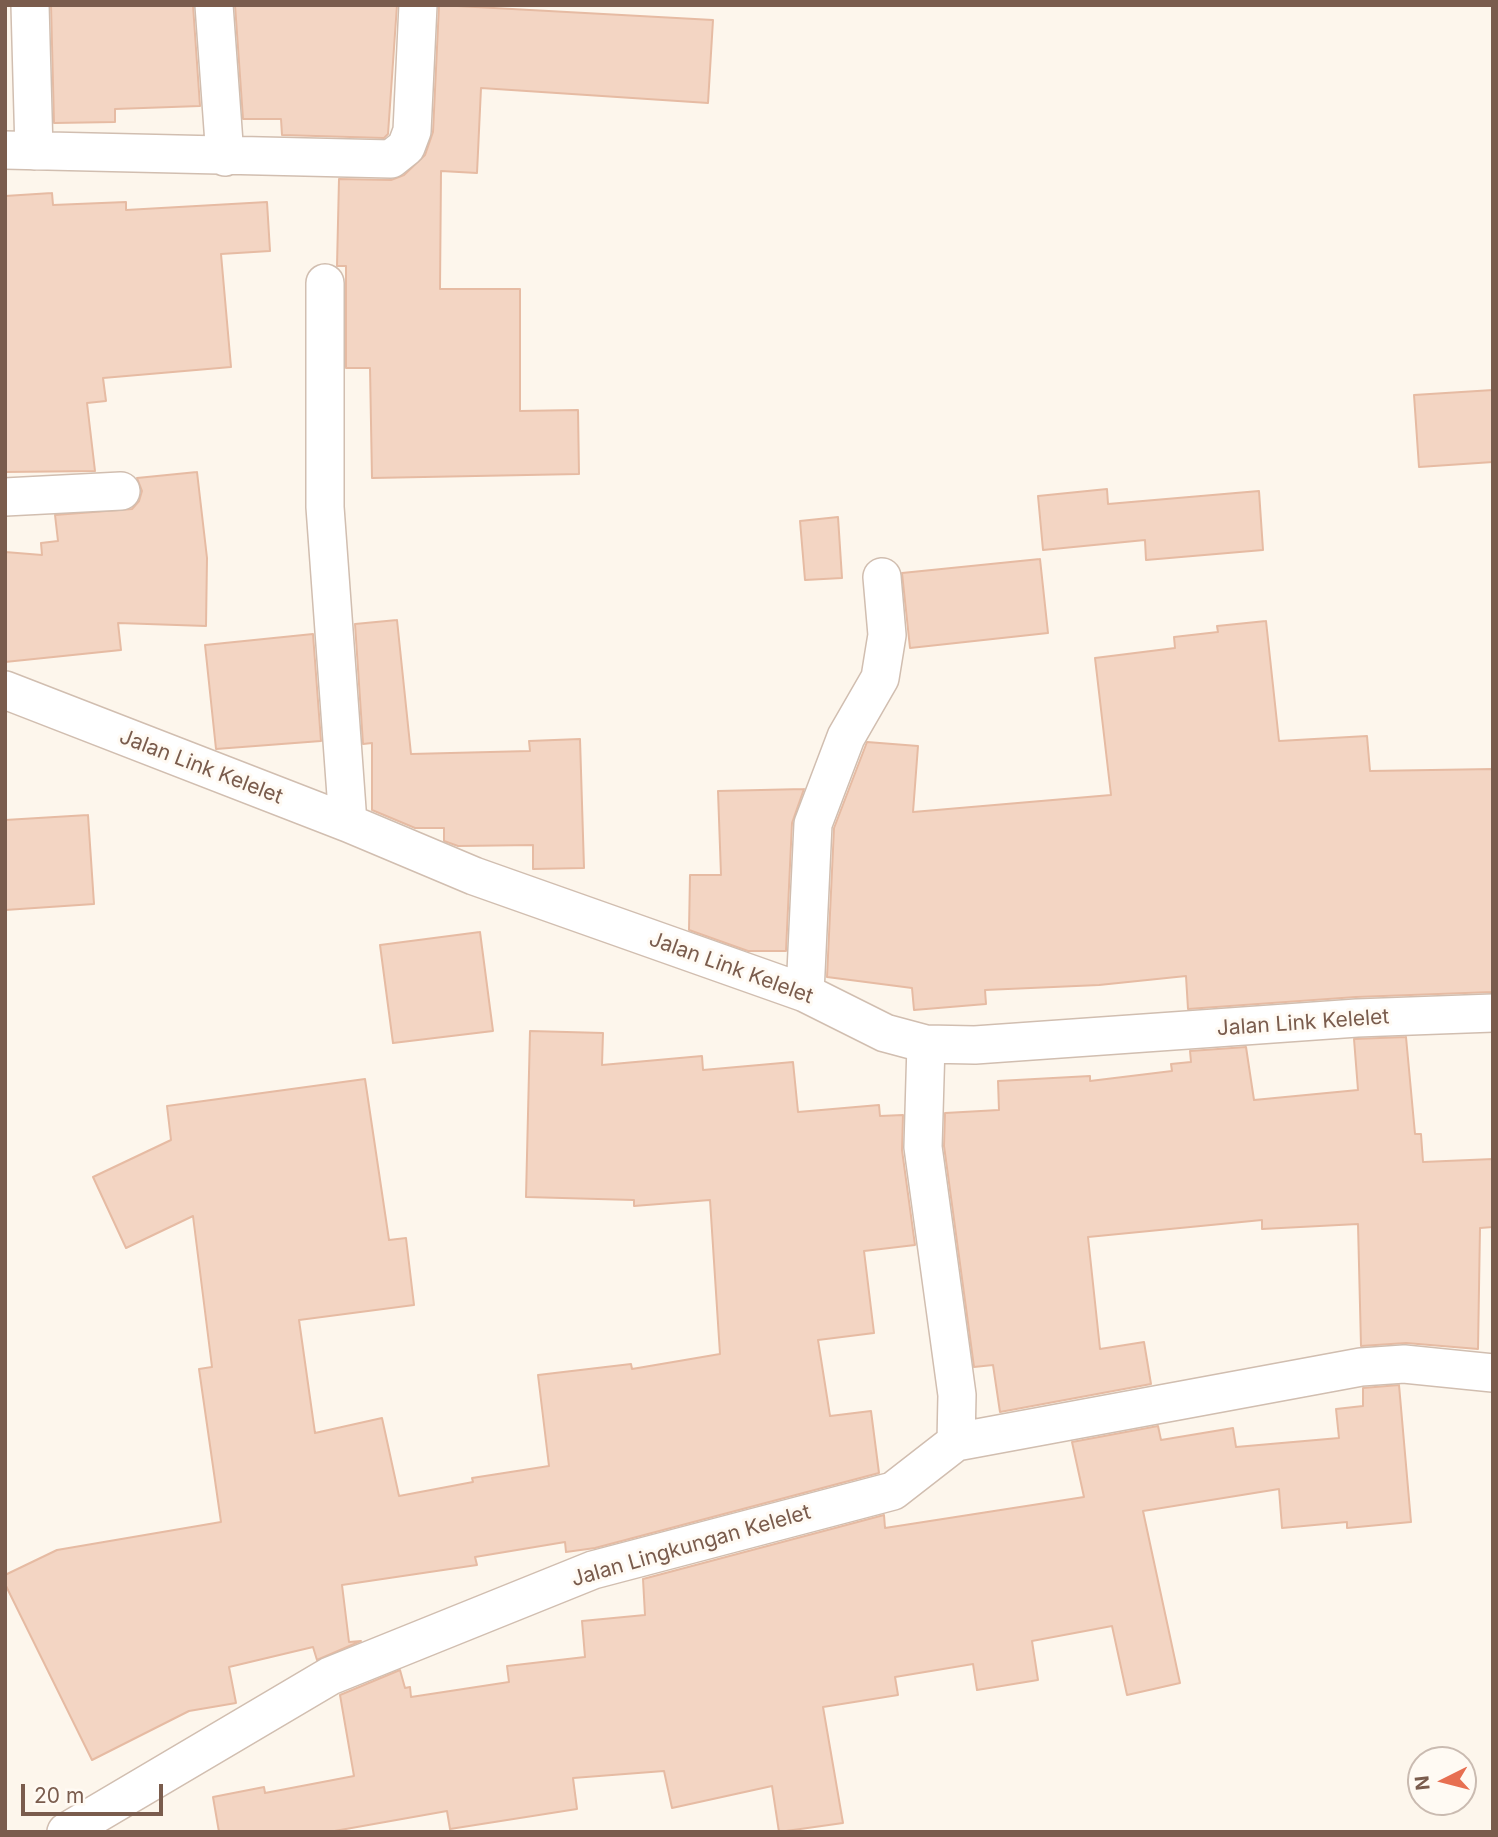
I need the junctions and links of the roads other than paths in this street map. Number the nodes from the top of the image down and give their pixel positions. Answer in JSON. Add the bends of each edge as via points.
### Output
{"nodes":[{"id":1,"x":30,"y":5,"type":"edge"},
{"id":2,"x":214,"y":5,"type":"edge"},
{"id":3,"x":418,"y":5,"type":"edge"},
{"id":4,"x":20,"y":150,"type":"edge"},
{"id":5,"x":225,"y":157,"type":"junction"},
{"id":6,"x":325,"y":283,"type":"dead end"},
{"id":7,"x":121,"y":491,"type":"dead end"},
{"id":8,"x":5,"y":497,"type":"edge"},
{"id":9,"x":882,"y":577,"type":"dead end"},
{"id":10,"x":5,"y":690,"type":"edge"},
{"id":11,"x":348,"y":823,"type":"junction"},
{"id":12,"x":805,"y":993,"type":"junction"},
{"id":13,"x":1493,"y":1013,"type":"edge"},
{"id":14,"x":926,"y":1044,"type":"junction"},
{"id":15,"x":1493,"y":1373,"type":"edge"},
{"id":16,"x":956,"y":1442,"type":"junction"},
{"id":17,"x":66,"y":1832,"type":"edge"}],
"edges":[{"from":1,"to":4,"type":"street"},
{"from":2,"to":5,"type":"street"},
{"from":3,"to":5,"type":"street","via":[[412,131],[406,147],[391,159]]},
{"from":4,"to":5,"type":"street"},
{"from":6,"to":11,"type":"street","via":[[325,507]]},
{"from":7,"to":8,"type":"street"},
{"from":9,"to":12,"type":"street","via":[[887,635],[880,678],[846,737],[813,824]]},
{"from":10,"to":11,"type":"street","name":"Jalan Link Kelelet"},
{"from":11,"to":12,"type":"street","name":"Jalan Link Kelelet","via":[[474,876]]},
{"from":12,"to":14,"type":"street","name":"Jalan Link Kelelet","via":[[885,1033]]},
{"from":13,"to":14,"type":"street","name":"Jalan Link Kelelet","via":[[975,1045]]},
{"from":14,"to":16,"type":"street","via":[[923,1147],[957,1395]]},
{"from":15,"to":16,"type":"street","via":[[1404,1364],[1361,1367]]},
{"from":16,"to":17,"type":"street","name":"Jalan Lingkungan Kelelet","via":[[893,1491],[593,1570],[330,1676]]}]}
